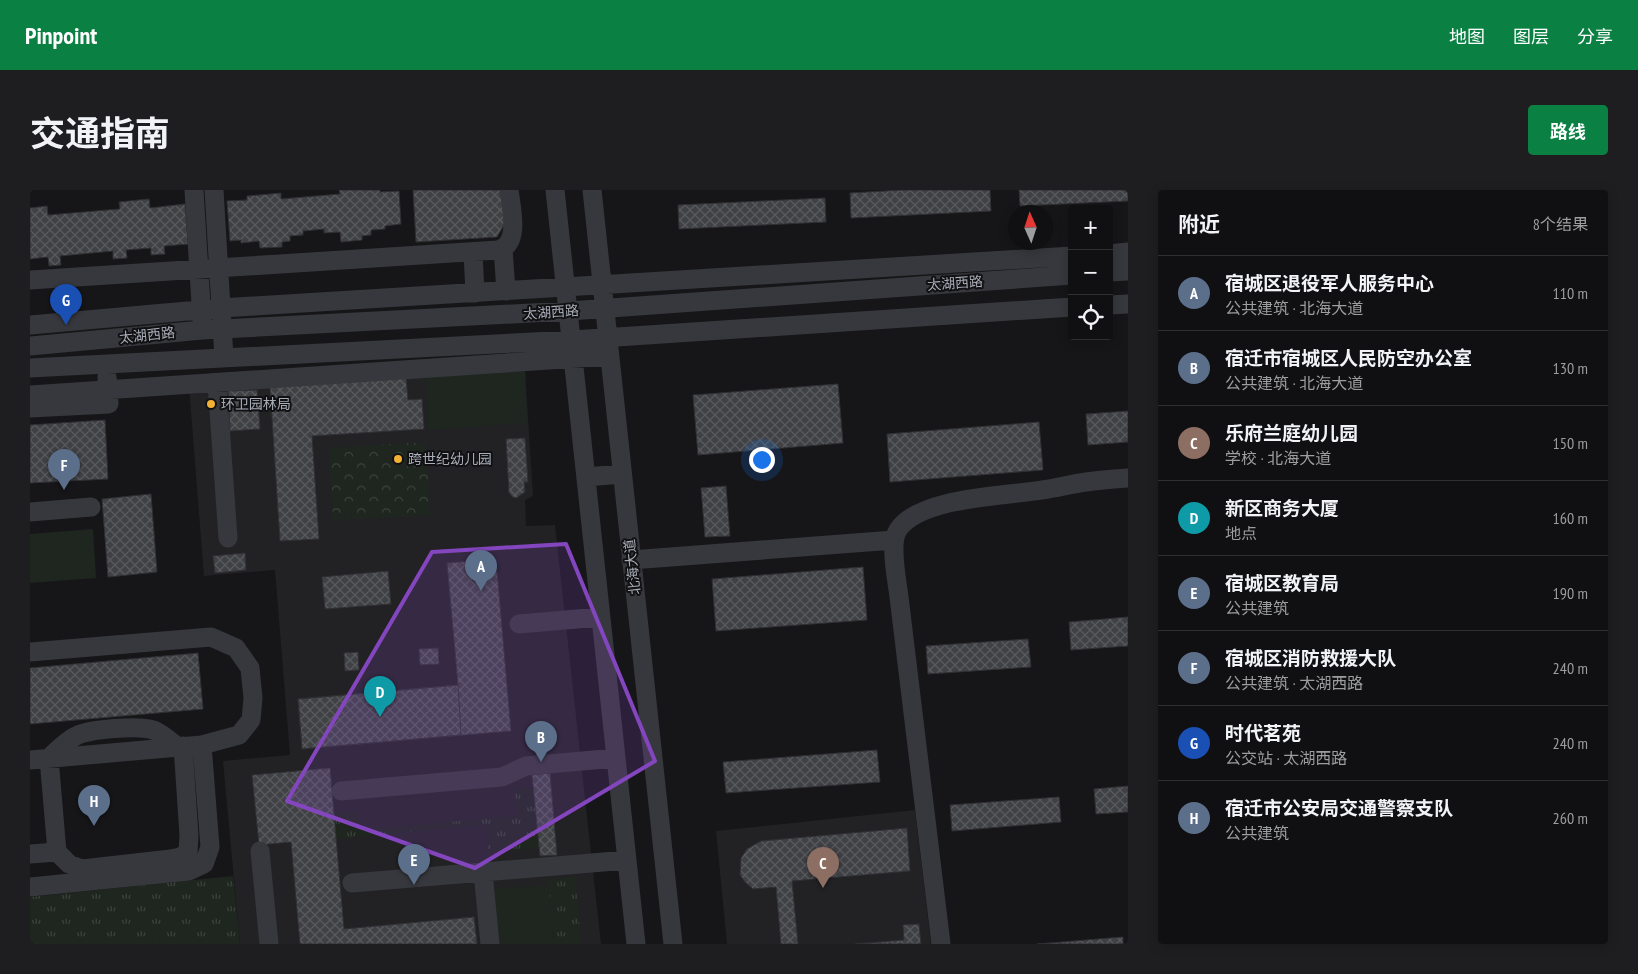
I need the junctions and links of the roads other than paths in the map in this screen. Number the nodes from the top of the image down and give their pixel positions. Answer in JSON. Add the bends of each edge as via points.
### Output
{"nodes":[{"id":1,"x":194,"y":190,"type":"edge"},
{"id":2,"x":214,"y":190,"type":"edge"},
{"id":3,"x":509,"y":190,"type":"edge"},
{"id":4,"x":555,"y":190,"type":"edge"},
{"id":5,"x":592,"y":190,"type":"edge"},
{"id":6,"x":502,"y":249,"type":"junction"},
{"id":7,"x":473,"y":252,"type":"junction"},
{"id":8,"x":1128,"y":252,"type":"edge"},
{"id":9,"x":1113,"y":254,"type":"edge"},
{"id":10,"x":1068,"y":256,"type":"edge"},
{"id":11,"x":219,"y":268,"type":"junction"},
{"id":12,"x":198,"y":269,"type":"junction"},
{"id":13,"x":1128,"y":271,"type":"edge"},
{"id":14,"x":1113,"y":272,"type":"edge"},
{"id":15,"x":1068,"y":275,"type":"edge"},
{"id":16,"x":30,"y":280,"type":"edge"},
{"id":17,"x":601,"y":285,"type":"junction"},
{"id":18,"x":566,"y":287,"type":"junction"},
{"id":19,"x":506,"y":291,"type":"junction"},
{"id":20,"x":475,"y":293,"type":"junction"},
{"id":21,"x":1128,"y":304,"type":"edge"},
{"id":22,"x":1113,"y":305,"type":"edge"},
{"id":23,"x":1068,"y":307,"type":"edge"},
{"id":24,"x":221,"y":308,"type":"junction"},
{"id":25,"x":604,"y":308,"type":"junction"},
{"id":26,"x":201,"y":310,"type":"junction"},
{"id":27,"x":569,"y":311,"type":"junction"},
{"id":28,"x":30,"y":325,"type":"edge"},
{"id":29,"x":223,"y":329,"type":"junction"},
{"id":30,"x":202,"y":330,"type":"junction"},
{"id":31,"x":607,"y":337,"type":"junction"},
{"id":32,"x":30,"y":346,"type":"edge"},
{"id":33,"x":573,"y":349,"type":"junction"},
{"id":34,"x":609,"y":356,"type":"junction"},
{"id":35,"x":245,"y":357,"type":"junction"},
{"id":36,"x":224,"y":358,"type":"junction"},
{"id":37,"x":106,"y":364,"type":"junction"},
{"id":38,"x":30,"y":368,"type":"edge"},
{"id":39,"x":247,"y":380,"type":"junction"},
{"id":40,"x":217,"y":383,"type":"junction"},
{"id":41,"x":108,"y":390,"type":"junction"},
{"id":42,"x":30,"y":395,"type":"edge"},
{"id":43,"x":30,"y":408,"type":"edge"},
{"id":44,"x":622,"y":474,"type":"junction"},
{"id":45,"x":586,"y":477,"type":"junction"},
{"id":46,"x":1128,"y":478,"type":"edge"},
{"id":47,"x":91,"y":507,"type":"dead end"},
{"id":48,"x":30,"y":512,"type":"edge"},
{"id":49,"x":228,"y":538,"type":"dead end"},
{"id":50,"x":894,"y":540,"type":"junction"},
{"id":51,"x":631,"y":560,"type":"junction"},
{"id":52,"x":600,"y":618,"type":"junction"},
{"id":53,"x":519,"y":624,"type":"dead end"},
{"id":54,"x":30,"y":652,"type":"edge"},
{"id":55,"x":202,"y":745,"type":"junction"},
{"id":56,"x":181,"y":747,"type":"junction"},
{"id":57,"x":49,"y":758,"type":"junction"},
{"id":58,"x":616,"y":758,"type":"junction"},
{"id":59,"x":30,"y":760,"type":"edge"},
{"id":60,"x":340,"y":791,"type":"dead end"},
{"id":61,"x":260,"y":851,"type":"dead end"},
{"id":62,"x":58,"y":852,"type":"junction"},
{"id":63,"x":30,"y":854,"type":"edge"},
{"id":64,"x":627,"y":860,"type":"junction"},
{"id":65,"x":484,"y":872,"type":"junction"},
{"id":66,"x":352,"y":883,"type":"dead end"},
{"id":67,"x":30,"y":887,"type":"edge"},
{"id":68,"x":268,"y":944,"type":"edge"},
{"id":69,"x":490,"y":944,"type":"edge"},
{"id":70,"x":636,"y":944,"type":"edge"},
{"id":71,"x":673,"y":944,"type":"edge"},
{"id":72,"x":941,"y":944,"type":"edge"}],
"edges":[{"from":1,"to":12,"type":"street"},
{"from":2,"to":11,"type":"street"},
{"from":3,"to":6,"type":"street","via":[[513,232],[510,242]]},
{"from":4,"to":18,"type":"street"},
{"from":5,"to":17,"type":"street","name":"北海大道"},
{"from":6,"to":7,"type":"street"},
{"from":6,"to":19,"type":"street"},
{"from":7,"to":11,"type":"street"},
{"from":7,"to":20,"type":"street"},
{"from":8,"to":9,"type":"street"},
{"from":10,"to":17,"type":"street"},
{"from":11,"to":12,"type":"street"},
{"from":11,"to":24,"type":"street"},
{"from":12,"to":16,"type":"street"},
{"from":12,"to":26,"type":"street"},
{"from":13,"to":14,"type":"street"},
{"from":15,"to":25,"type":"street","name":"太湖西路"},
{"from":17,"to":18,"type":"street"},
{"from":17,"to":25,"type":"street","name":"北海大道"},
{"from":18,"to":19,"type":"street"},
{"from":18,"to":27,"type":"street"},
{"from":19,"to":20,"type":"street"},
{"from":20,"to":24,"type":"street"},
{"from":21,"to":22,"type":"street"},
{"from":23,"to":31,"type":"street","name":"太湖西路"},
{"from":24,"to":26,"type":"street"},
{"from":24,"to":29,"type":"street"},
{"from":25,"to":27,"type":"street","name":"太湖西路"},
{"from":25,"to":31,"type":"street","name":"北海大道"},
{"from":26,"to":28,"type":"street"},
{"from":26,"to":30,"type":"street"},
{"from":27,"to":29,"type":"street","name":"太湖西路"},
{"from":27,"to":33,"type":"street"},
{"from":29,"to":30,"type":"street","name":"太湖西路"},
{"from":29,"to":36,"type":"street"},
{"from":30,"to":32,"type":"street","name":"太湖西路"},
{"from":31,"to":33,"type":"street","name":"太湖西路"},
{"from":31,"to":34,"type":"street","name":"北海大道"},
{"from":33,"to":34,"type":"street"},
{"from":33,"to":35,"type":"street","name":"太湖西路"},
{"from":33,"to":39,"type":"street"},
{"from":33,"to":45,"type":"street"},
{"from":34,"to":44,"type":"street","name":"北海大道"},
{"from":35,"to":36,"type":"street","name":"太湖西路"},
{"from":35,"to":39,"type":"street"},
{"from":36,"to":37,"type":"street","name":"太湖西路"},
{"from":37,"to":38,"type":"street","name":"太湖西路"},
{"from":37,"to":41,"type":"street"},
{"from":39,"to":40,"type":"street"},
{"from":40,"to":41,"type":"street"},
{"from":40,"to":49,"type":"street"},
{"from":41,"to":42,"type":"street"},
{"from":41,"to":43,"type":"street","via":[[109,404]]},
{"from":44,"to":45,"type":"street"},
{"from":44,"to":51,"type":"street","name":"北海大道"},
{"from":45,"to":52,"type":"street"},
{"from":46,"to":50,"type":"street","via":[[941,505],[908,521],[898,529]]},
{"from":47,"to":48,"type":"street"},
{"from":50,"to":51,"type":"street"},
{"from":50,"to":72,"type":"street"},
{"from":51,"to":71,"type":"street","name":"北海大道"},
{"from":52,"to":53,"type":"street"},
{"from":52,"to":58,"type":"street"},
{"from":54,"to":55,"type":"street","via":[[211,637],[236,648],[250,668],[253,698],[250,720],[238,735]]},
{"from":55,"to":56,"type":"street"},
{"from":55,"to":67,"type":"street","via":[[210,846],[204,864],[189,871]]},
{"from":56,"to":57,"type":"street"},
{"from":56,"to":62,"type":"street","via":[[188,853],[171,859],[82,869],[69,864]]},
{"from":57,"to":59,"type":"street"},
{"from":57,"to":62,"type":"street"},
{"from":58,"to":60,"type":"street","via":[[526,766],[502,777]]},
{"from":58,"to":64,"type":"street"},
{"from":61,"to":68,"type":"street"},
{"from":62,"to":63,"type":"street"},
{"from":64,"to":65,"type":"street"},
{"from":64,"to":70,"type":"street"},
{"from":65,"to":66,"type":"street"},
{"from":65,"to":69,"type":"street"}]}
